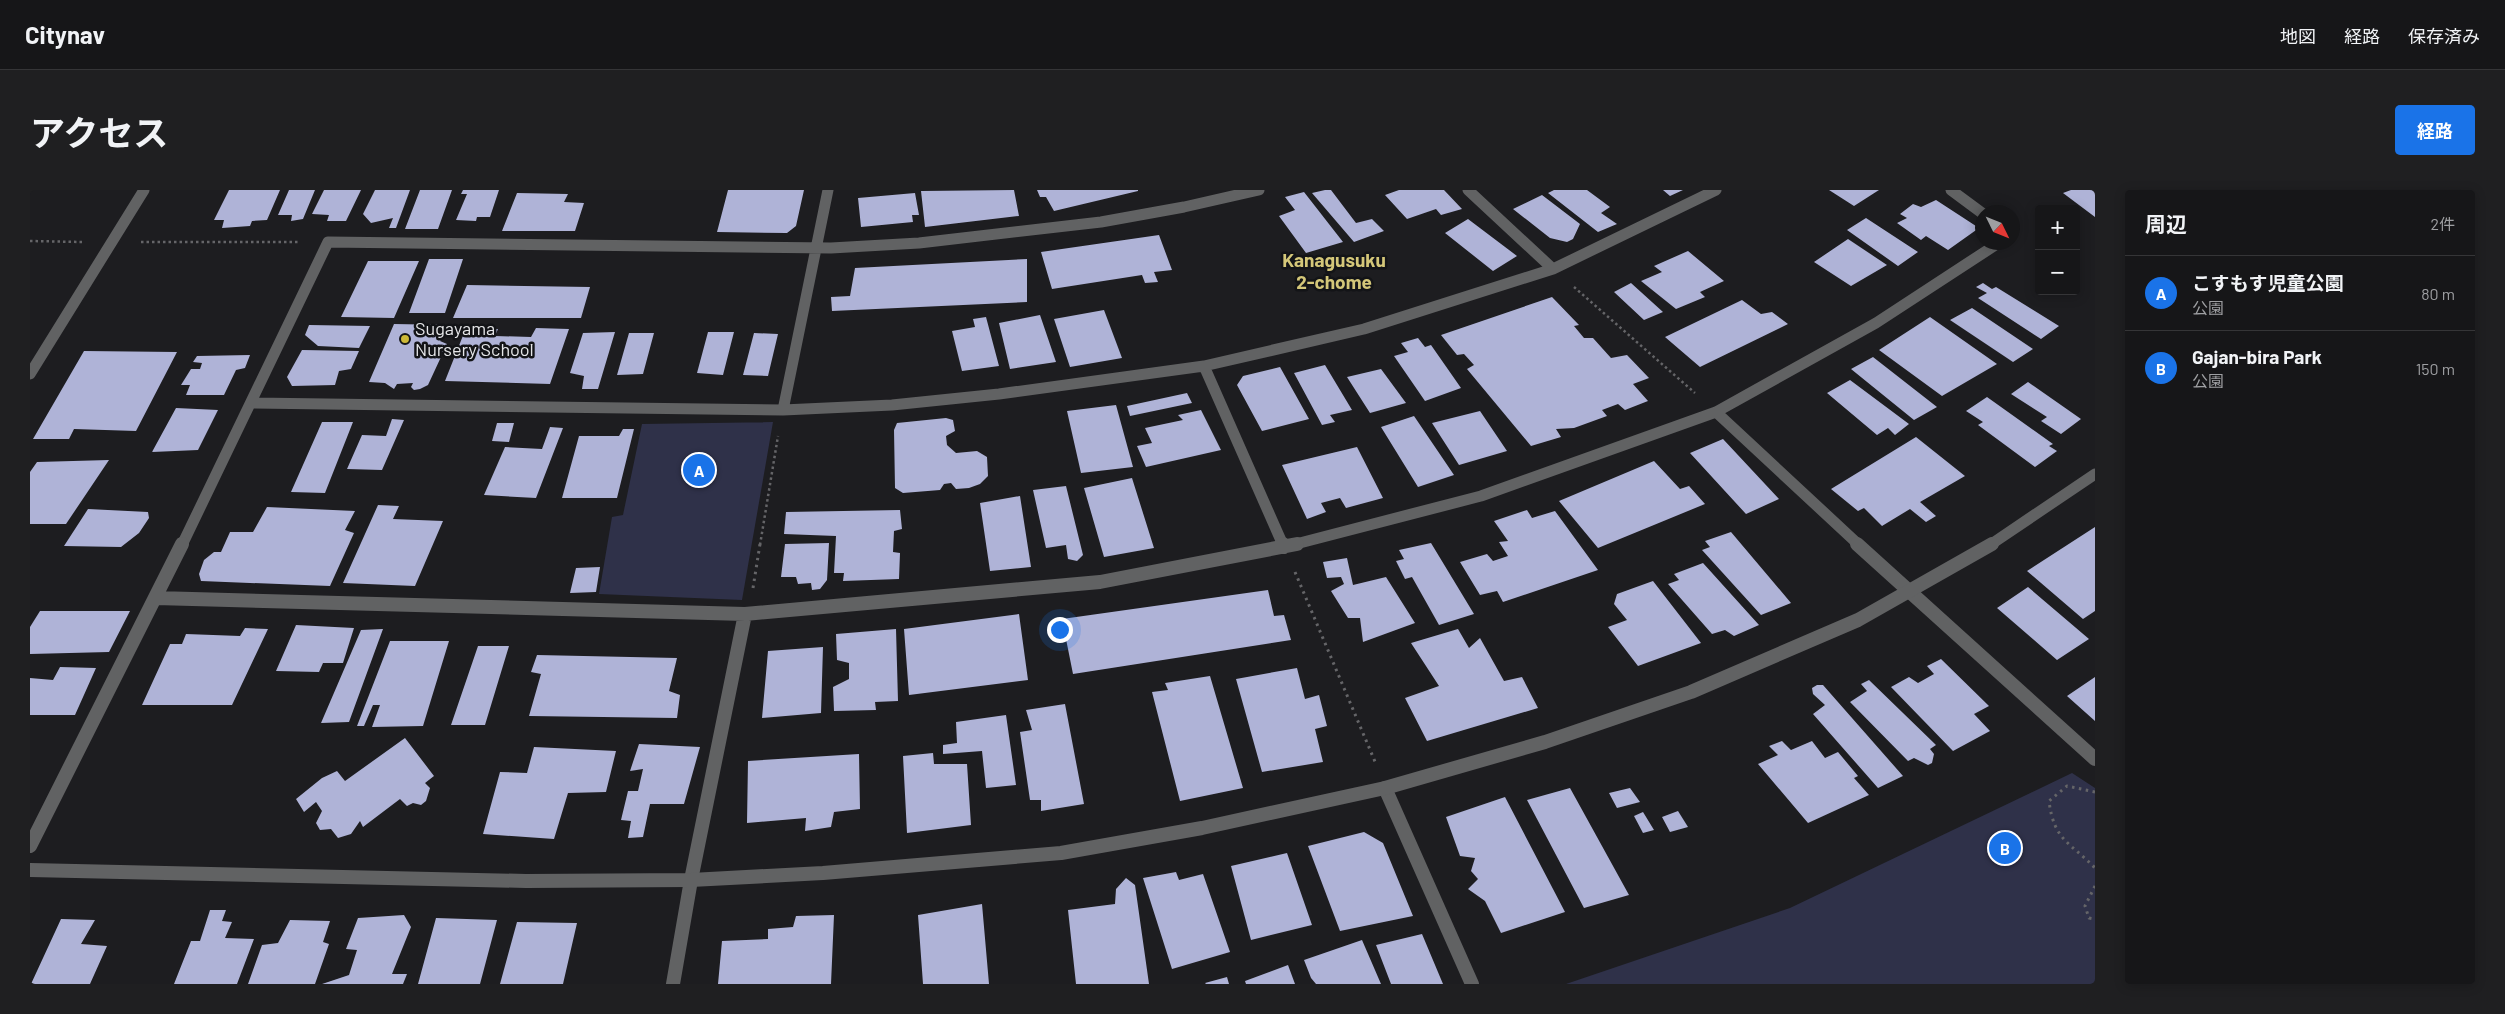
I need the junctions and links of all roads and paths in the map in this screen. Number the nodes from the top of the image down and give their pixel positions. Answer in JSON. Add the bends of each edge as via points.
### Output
{"nodes":[{"id":1,"x":144,"y":190,"type":"edge"},
{"id":2,"x":828,"y":190,"type":"edge"},
{"id":3,"x":1258,"y":190,"type":"edge"},
{"id":4,"x":1468,"y":190,"type":"edge"},
{"id":5,"x":1716,"y":190,"type":"edge"},
{"id":6,"x":1952,"y":190,"type":"edge"},
{"id":7,"x":1975,"y":208,"type":"edge"},
{"id":8,"x":30,"y":241,"type":"edge"},
{"id":9,"x":112,"y":242,"type":"junction"},
{"id":10,"x":328,"y":242,"type":"junction"},
{"id":11,"x":817,"y":248,"type":"junction"},
{"id":12,"x":1988,"y":250,"type":"edge"},
{"id":13,"x":1553,"y":269,"type":"junction"},
{"id":14,"x":1204,"y":366,"type":"junction"},
{"id":15,"x":30,"y":374,"type":"edge"},
{"id":16,"x":251,"y":403,"type":"junction"},
{"id":17,"x":783,"y":410,"type":"junction"},
{"id":18,"x":1716,"y":412,"type":"junction"},
{"id":19,"x":2095,"y":474,"type":"edge"},
{"id":20,"x":1284,"y":547,"type":"junction"},
{"id":21,"x":1909,"y":592,"type":"junction"},
{"id":22,"x":156,"y":598,"type":"junction"},
{"id":23,"x":745,"y":614,"type":"junction"},
{"id":24,"x":2095,"y":759,"type":"edge"},
{"id":25,"x":1385,"y":788,"type":"junction"},
{"id":26,"x":2095,"y":792,"type":"edge"},
{"id":27,"x":30,"y":846,"type":"edge"},
{"id":28,"x":2095,"y":868,"type":"edge"},
{"id":29,"x":30,"y":870,"type":"edge"},
{"id":30,"x":691,"y":880,"type":"junction"},
{"id":31,"x":2095,"y":886,"type":"edge"},
{"id":32,"x":2095,"y":919,"type":"edge"},
{"id":33,"x":673,"y":984,"type":"edge"},
{"id":34,"x":1472,"y":984,"type":"edge"}],
"edges":[{"from":1,"to":9,"type":"street"},
{"from":2,"to":11,"type":"street"},
{"from":3,"to":11,"type":"street","via":[[1184,207],[1018,233],[919,243]]},
{"from":4,"to":13,"type":"street"},
{"from":5,"to":13,"type":"street"},
{"from":6,"to":7,"type":"street"},
{"from":8,"to":9,"type":"path"},
{"from":9,"to":10,"type":"path"},
{"from":9,"to":15,"type":"street"},
{"from":10,"to":11,"type":"street"},
{"from":10,"to":16,"type":"street"},
{"from":11,"to":17,"type":"street"},
{"from":12,"to":18,"type":"street","via":[[1876,323]]},
{"from":13,"to":14,"type":"street","via":[[1364,329]]},
{"from":13,"to":18,"type":"path"},
{"from":14,"to":17,"type":"street","via":[[999,394],[892,405]]},
{"from":14,"to":20,"type":"street"},
{"from":16,"to":17,"type":"street"},
{"from":16,"to":22,"type":"street"},
{"from":17,"to":23,"type":"path","via":[[750,604]]},
{"from":18,"to":20,"type":"street","via":[[1482,496]]},
{"from":18,"to":21,"type":"street"},
{"from":19,"to":21,"type":"street","via":[[2009,534]]},
{"from":20,"to":23,"type":"street","via":[[1100,582]]},
{"from":20,"to":25,"type":"path"},
{"from":21,"to":24,"type":"street"},
{"from":21,"to":25,"type":"street","via":[[1858,620],[1691,692],[1545,742]]},
{"from":22,"to":23,"type":"street"},
{"from":22,"to":27,"type":"street"},
{"from":23,"to":30,"type":"street"},
{"from":25,"to":30,"type":"street","via":[[1202,828],[1060,853],[823,873]]},
{"from":25,"to":34,"type":"street"},
{"from":26,"to":28,"type":"path","via":[[2067,786],[2049,801],[2050,818],[2064,843]]},
{"from":29,"to":30,"type":"street","via":[[516,881]]},
{"from":30,"to":33,"type":"street"},
{"from":31,"to":32,"type":"path","via":[[2085,906],[2089,918]]}]}
